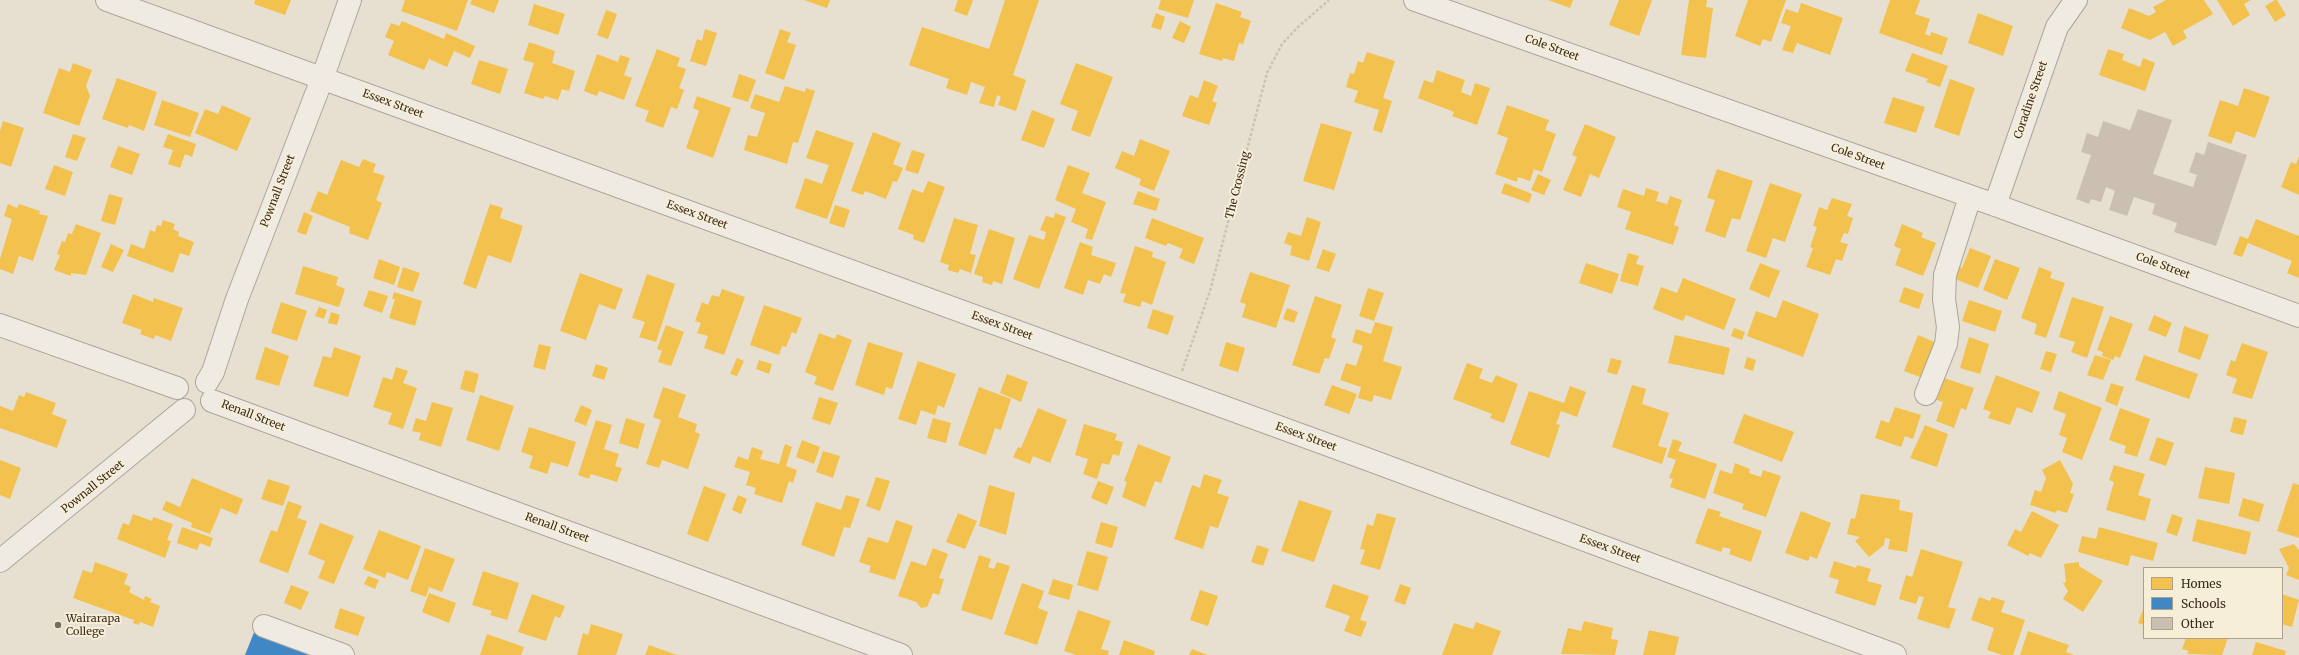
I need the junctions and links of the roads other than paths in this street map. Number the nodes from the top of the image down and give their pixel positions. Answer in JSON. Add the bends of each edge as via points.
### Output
{"nodes":[{"id":1,"x":107,"y":0,"type":"edge"},
{"id":2,"x":350,"y":0,"type":"edge"},
{"id":3,"x":1415,"y":0,"type":"edge"},
{"id":4,"x":2076,"y":0,"type":"edge"},
{"id":5,"x":322,"y":79,"type":"junction"},
{"id":6,"x":1970,"y":197,"type":"junction"},
{"id":7,"x":1995,"y":205,"type":"junction"},
{"id":8,"x":2299,"y":316,"type":"edge"},
{"id":9,"x":0,"y":324,"type":"edge"},
{"id":10,"x":177,"y":388,"type":"junction"},
{"id":11,"x":210,"y":391,"type":"junction"},
{"id":12,"x":1926,"y":394,"type":"dead end"},
{"id":13,"x":184,"y":410,"type":"junction"},
{"id":14,"x":0,"y":561,"type":"edge"},
{"id":15,"x":264,"y":626,"type":"dead end"},
{"id":16,"x":343,"y":655,"type":"edge"},
{"id":17,"x":901,"y":655,"type":"edge"},
{"id":18,"x":1895,"y":655,"type":"edge"}],
"edges":[{"from":1,"to":5,"type":"street","name":"Essex Street"},
{"from":2,"to":5,"type":"street","name":"Pownall Street"},
{"from":3,"to":6,"type":"street","name":"Cole Street"},
{"from":4,"to":7,"type":"street","name":"Coradine Street","via":[[2057,27]]},
{"from":5,"to":11,"type":"street","name":"Pownall Street","via":[[237,299],[213,372]]},
{"from":5,"to":18,"type":"street","name":"Essex Street","via":[[1175,389]]},
{"from":6,"to":7,"type":"street","name":"Cole Street"},
{"from":6,"to":12,"type":"street","via":[[1945,275],[1944,299],[1948,327],[1946,344]]},
{"from":7,"to":8,"type":"street","name":"Cole Street"},
{"from":9,"to":10,"type":"street"},
{"from":10,"to":11,"type":"street","via":[[180,383],[191,377],[202,379]]},
{"from":10,"to":13,"type":"street","via":[[177,403]]},
{"from":11,"to":13,"type":"street","via":[[205,410],[194,414]]},
{"from":11,"to":17,"type":"street","name":"Renall Street"},
{"from":13,"to":14,"type":"street","name":"Pownall Street"},
{"from":15,"to":16,"type":"street"}]}
